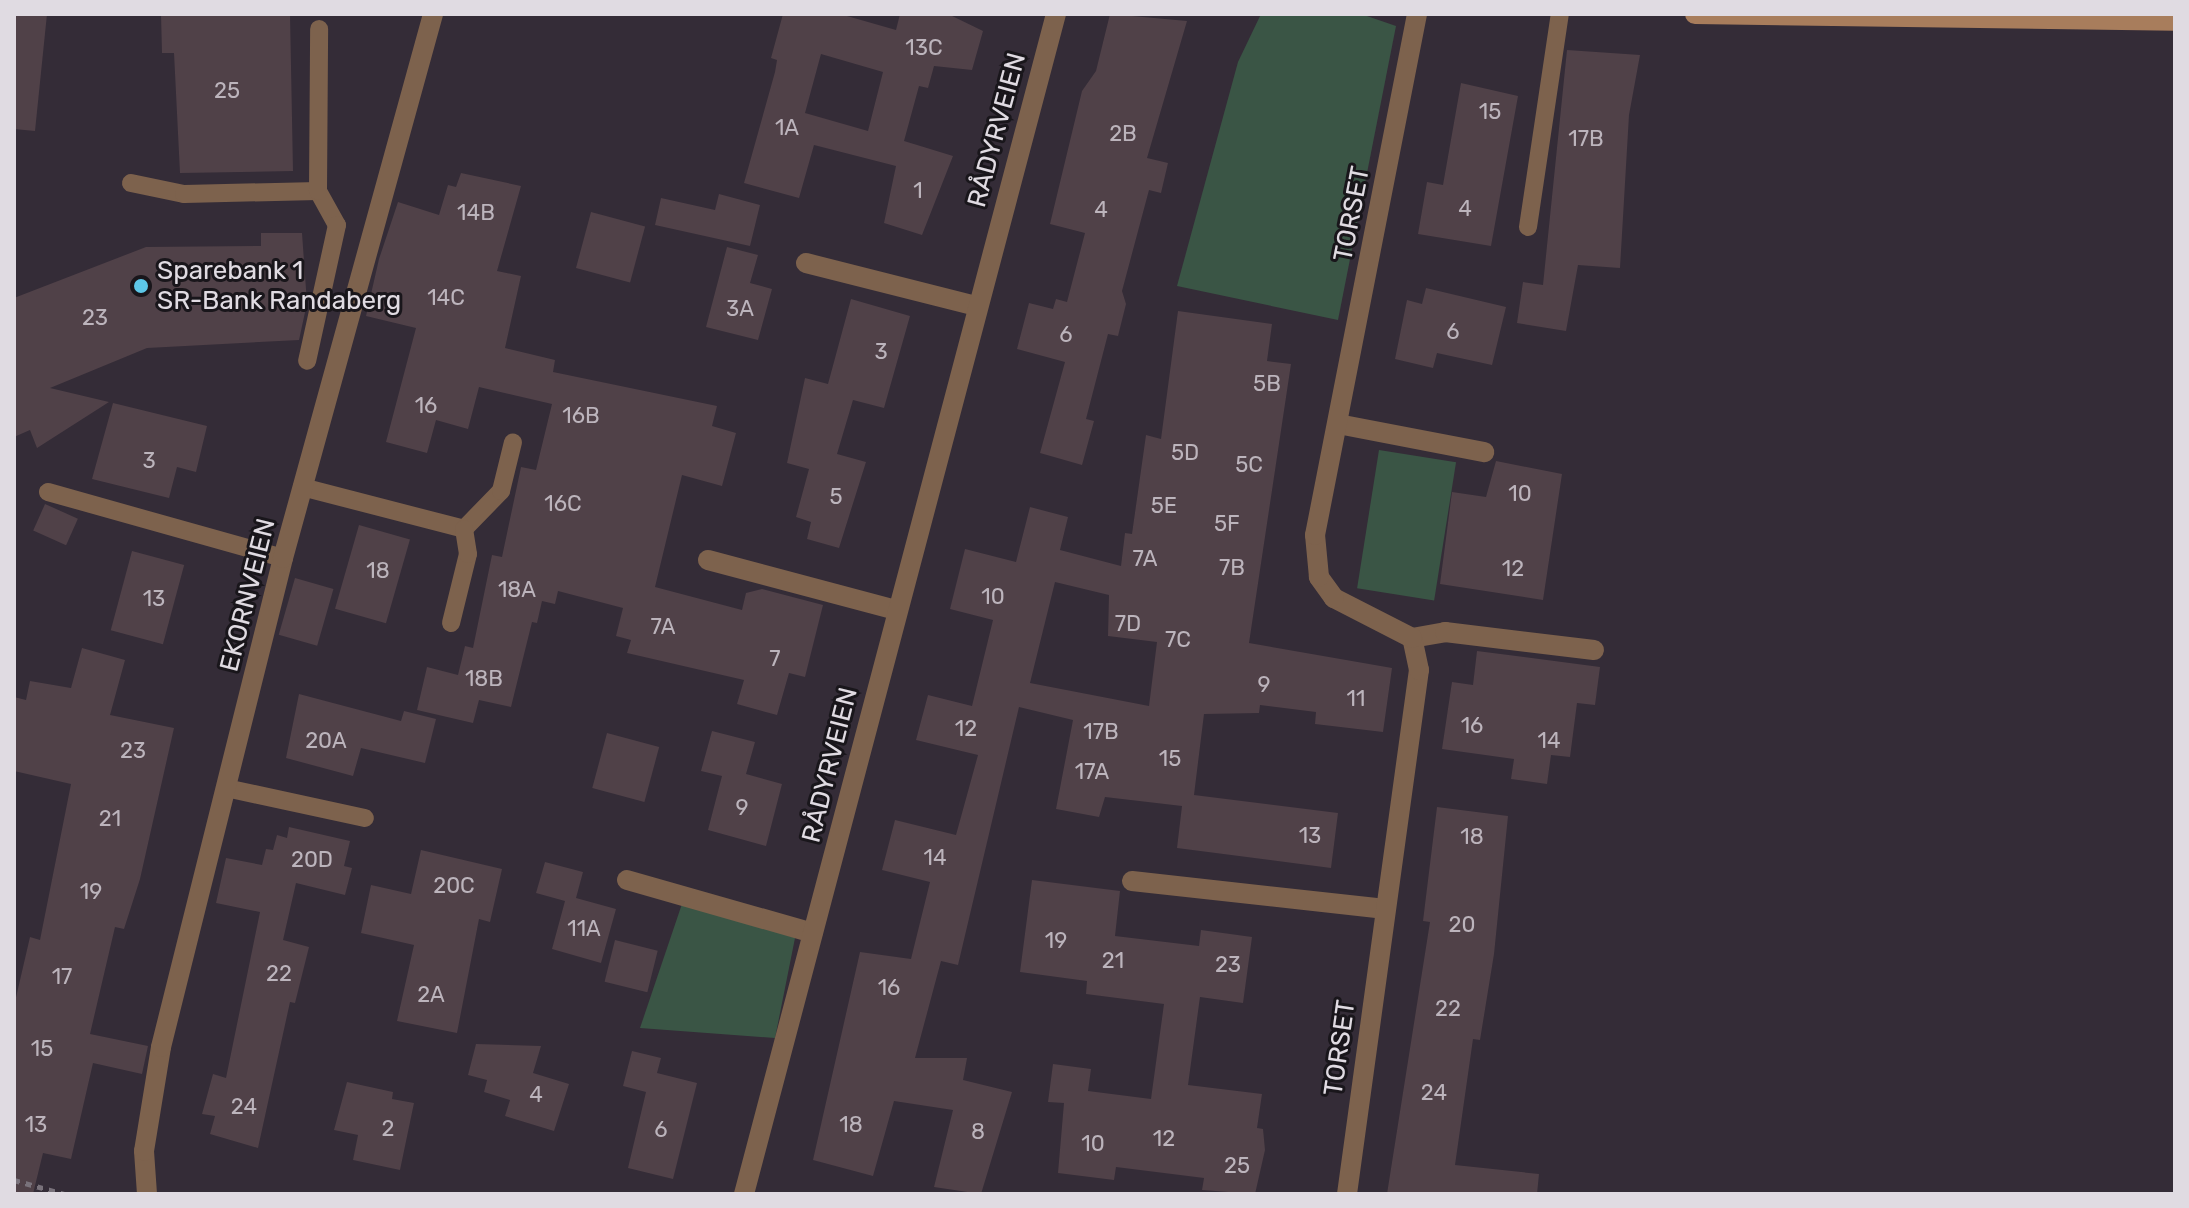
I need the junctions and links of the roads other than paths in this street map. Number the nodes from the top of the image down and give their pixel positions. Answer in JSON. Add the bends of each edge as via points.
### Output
{"nodes":[{"id":1,"x":433,"y":14,"type":"edge"},
{"id":2,"x":1056,"y":14,"type":"edge"},
{"id":3,"x":1417,"y":14,"type":"edge"},
{"id":4,"x":1560,"y":14,"type":"edge"},
{"id":5,"x":1695,"y":14,"type":"edge"},
{"id":6,"x":2175,"y":21,"type":"edge"},
{"id":7,"x":319,"y":29,"type":"dead end"},
{"id":8,"x":131,"y":183,"type":"dead end"},
{"id":9,"x":318,"y":191,"type":"junction"},
{"id":10,"x":1528,"y":227,"type":"dead end"},
{"id":11,"x":806,"y":263,"type":"dead end"},
{"id":12,"x":976,"y":306,"type":"junction"},
{"id":13,"x":307,"y":361,"type":"dead end"},
{"id":14,"x":1338,"y":424,"type":"junction"},
{"id":15,"x":513,"y":442,"type":"dead end"},
{"id":16,"x":1484,"y":452,"type":"dead end"},
{"id":17,"x":302,"y":487,"type":"junction"},
{"id":18,"x":48,"y":492,"type":"dead end"},
{"id":19,"x":464,"y":529,"type":"junction"},
{"id":20,"x":283,"y":558,"type":"junction"},
{"id":21,"x":708,"y":560,"type":"dead end"},
{"id":22,"x":896,"y":610,"type":"junction"},
{"id":23,"x":451,"y":623,"type":"dead end"},
{"id":24,"x":1412,"y":638,"type":"junction"},
{"id":25,"x":1594,"y":650,"type":"dead end"},
{"id":26,"x":226,"y":788,"type":"junction"},
{"id":27,"x":365,"y":818,"type":"dead end"},
{"id":28,"x":627,"y":880,"type":"dead end"},
{"id":29,"x":1132,"y":881,"type":"dead end"},
{"id":30,"x":1385,"y":909,"type":"junction"},
{"id":31,"x":813,"y":933,"type":"junction"},
{"id":32,"x":147,"y":1194,"type":"edge"},
{"id":33,"x":744,"y":1194,"type":"edge"},
{"id":34,"x":1347,"y":1194,"type":"edge"}],
"edges":[{"from":1,"to":17,"type":"street","name":"EKORNVEIEN"},
{"from":2,"to":12,"type":"street","name":"RÅDYRVEIEN"},
{"from":3,"to":14,"type":"street","name":"TORSET"},
{"from":4,"to":10,"type":"lane"},
{"from":5,"to":6,"type":"street","via":[[1799,20]]},
{"from":7,"to":9,"type":"lane"},
{"from":8,"to":9,"type":"lane","via":[[184,194]]},
{"from":9,"to":13,"type":"lane","via":[[337,225]]},
{"from":11,"to":12,"type":"street"},
{"from":12,"to":22,"type":"street","name":"RÅDYRVEIEN"},
{"from":14,"to":16,"type":"street"},
{"from":14,"to":24,"type":"street","name":"TORSET","via":[[1315,535],[1319,577],[1334,598]]},
{"from":15,"to":19,"type":"lane","via":[[501,491]]},
{"from":17,"to":19,"type":"lane"},
{"from":17,"to":20,"type":"street","name":"EKORNVEIEN"},
{"from":18,"to":20,"type":"lane","via":[[130,520]]},
{"from":19,"to":23,"type":"lane","via":[[468,554]]},
{"from":20,"to":26,"type":"street","name":"EKORNVEIEN"},
{"from":21,"to":22,"type":"street"},
{"from":22,"to":31,"type":"street","name":"RÅDYRVEIEN"},
{"from":24,"to":25,"type":"street","via":[[1445,632]]},
{"from":24,"to":30,"type":"street","name":"TORSET","via":[[1419,670]]},
{"from":26,"to":27,"type":"lane"},
{"from":26,"to":32,"type":"street","name":"EKORNVEIEN","via":[[161,1047],[144,1151]]},
{"from":28,"to":31,"type":"street"},
{"from":29,"to":30,"type":"street"},
{"from":30,"to":34,"type":"street","name":"TORSET"},
{"from":31,"to":33,"type":"street","name":"RÅDYRVEIEN"}]}
